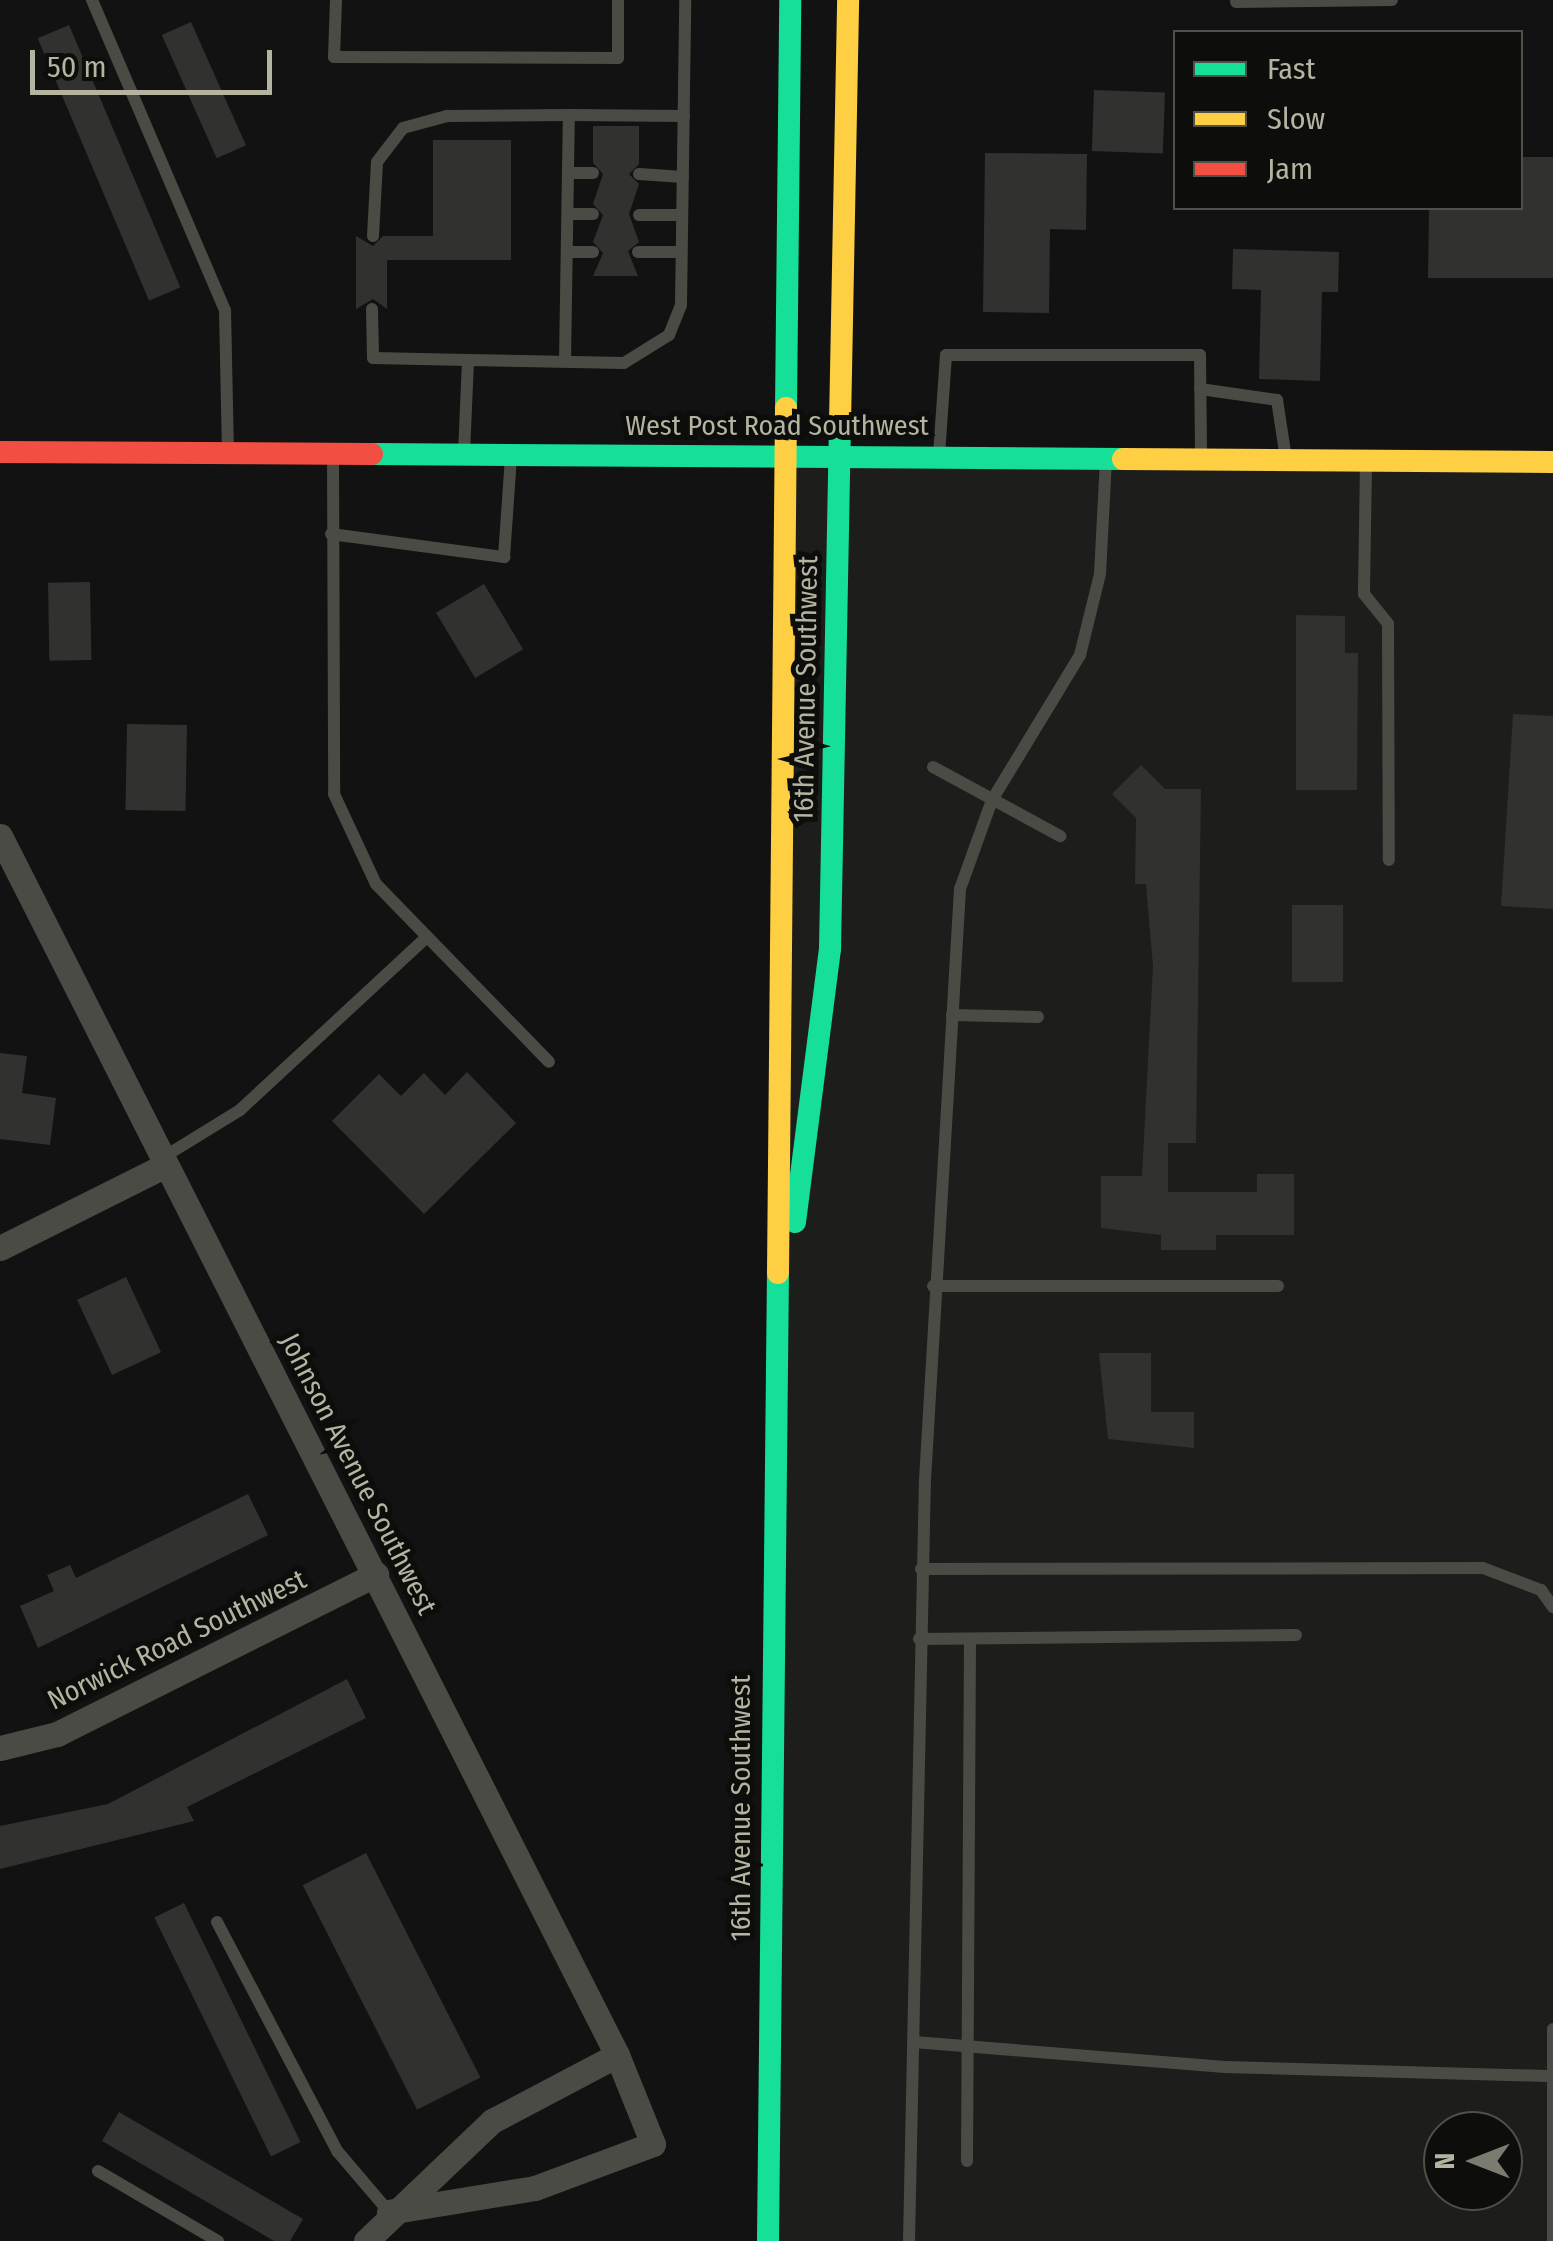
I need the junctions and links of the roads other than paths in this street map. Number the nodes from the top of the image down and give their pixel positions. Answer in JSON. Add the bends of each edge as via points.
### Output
{"nodes":[{"id":1,"x":92,"y":0,"type":"edge"},
{"id":2,"x":336,"y":0,"type":"edge"},
{"id":3,"x":618,"y":0,"type":"edge"},
{"id":4,"x":685,"y":0,"type":"edge"},
{"id":5,"x":790,"y":0,"type":"edge"},
{"id":6,"x":848,"y":0,"type":"edge"},
{"id":7,"x":1392,"y":0,"type":"edge"},
{"id":8,"x":1236,"y":2,"type":"edge"},
{"id":9,"x":569,"y":115,"type":"junction"},
{"id":10,"x":684,"y":116,"type":"junction"},
{"id":11,"x":569,"y":172,"type":"junction"},
{"id":12,"x":593,"y":173,"type":"dead end"},
{"id":13,"x":639,"y":174,"type":"dead end"},
{"id":14,"x":682,"y":177,"type":"junction"},
{"id":15,"x":568,"y":214,"type":"junction"},
{"id":16,"x":593,"y":214,"type":"dead end"},
{"id":17,"x":639,"y":215,"type":"dead end"},
{"id":18,"x":682,"y":216,"type":"junction"},
{"id":19,"x":372,"y":236,"type":"dead end"},
{"id":20,"x":567,"y":252,"type":"junction"},
{"id":21,"x":593,"y":252,"type":"dead end"},
{"id":22,"x":638,"y":252,"type":"dead end"},
{"id":23,"x":682,"y":252,"type":"junction"},
{"id":24,"x":372,"y":309,"type":"dead end"},
{"id":25,"x":468,"y":360,"type":"junction"},
{"id":26,"x":565,"y":361,"type":"junction"},
{"id":27,"x":1200,"y":388,"type":"junction"},
{"id":28,"x":228,"y":450,"type":"junction"},
{"id":29,"x":0,"y":452,"type":"edge"},
{"id":30,"x":333,"y":452,"type":"junction"},
{"id":31,"x":464,"y":455,"type":"junction"},
{"id":32,"x":512,"y":455,"type":"junction"},
{"id":33,"x":783,"y":456,"type":"junction"},
{"id":34,"x":840,"y":456,"type":"junction"},
{"id":35,"x":938,"y":457,"type":"junction"},
{"id":36,"x":1106,"y":459,"type":"junction"},
{"id":37,"x":1201,"y":460,"type":"junction"},
{"id":38,"x":1286,"y":460,"type":"junction"},
{"id":39,"x":1366,"y":461,"type":"junction"},
{"id":40,"x":1553,"y":462,"type":"edge"},
{"id":41,"x":331,"y":534,"type":"junction"},
{"id":42,"x":933,"y":767,"type":"dead end"},
{"id":43,"x":992,"y":800,"type":"junction"},
{"id":44,"x":0,"y":836,"type":"edge"},
{"id":45,"x":1060,"y":836,"type":"dead end"},
{"id":46,"x":1389,"y":860,"type":"dead end"},
{"id":47,"x":428,"y":937,"type":"junction"},
{"id":48,"x":952,"y":1015,"type":"junction"},
{"id":49,"x":1038,"y":1016,"type":"dead end"},
{"id":50,"x":548,"y":1062,"type":"dead end"},
{"id":51,"x":162,"y":1163,"type":"junction"},
{"id":52,"x":0,"y":1248,"type":"edge"},
{"id":53,"x":933,"y":1286,"type":"junction"},
{"id":54,"x":1278,"y":1286,"type":"dead end"},
{"id":55,"x":775,"y":1376,"type":"junction"},
{"id":56,"x":922,"y":1569,"type":"junction"},
{"id":57,"x":376,"y":1574,"type":"junction"},
{"id":58,"x":1553,"y":1607,"type":"edge"},
{"id":59,"x":1296,"y":1636,"type":"dead end"},
{"id":60,"x":970,"y":1639,"type":"junction"},
{"id":61,"x":919,"y":1640,"type":"junction"},
{"id":62,"x":0,"y":1748,"type":"edge"},
{"id":63,"x":216,"y":1922,"type":"dead end"},
{"id":64,"x":1553,"y":2029,"type":"edge"},
{"id":65,"x":914,"y":2042,"type":"junction"},
{"id":66,"x":966,"y":2044,"type":"junction"},
{"id":67,"x":618,"y":2055,"type":"junction"},
{"id":68,"x":1552,"y":2076,"type":"edge"},
{"id":69,"x":966,"y":2162,"type":"dead end"},
{"id":70,"x":98,"y":2171,"type":"dead end"},
{"id":71,"x":389,"y":2212,"type":"junction"},
{"id":72,"x":218,"y":2241,"type":"edge"},
{"id":73,"x":366,"y":2241,"type":"edge"},
{"id":74,"x":768,"y":2241,"type":"edge"},
{"id":75,"x":909,"y":2241,"type":"edge"},
{"id":76,"x":1552,"y":2241,"type":"edge"}],
"edges":[{"from":1,"to":28,"type":"lane","via":[[225,310]]},
{"from":2,"to":3,"type":"lane","via":[[334,57],[561,58],[618,58]]},
{"from":4,"to":10,"type":"lane"},
{"from":5,"to":33,"type":"main road","name":"16th Avenue Southwest"},
{"from":6,"to":34,"type":"main road","name":"16th Avenue Southwest"},
{"from":7,"to":8,"type":"lane"},
{"from":9,"to":10,"type":"lane"},
{"from":9,"to":11,"type":"lane"},
{"from":9,"to":19,"type":"lane","via":[[447,116],[403,128],[378,162]]},
{"from":10,"to":14,"type":"lane"},
{"from":11,"to":12,"type":"lane"},
{"from":11,"to":15,"type":"lane"},
{"from":13,"to":14,"type":"lane"},
{"from":14,"to":18,"type":"lane"},
{"from":15,"to":16,"type":"lane"},
{"from":15,"to":20,"type":"lane"},
{"from":17,"to":18,"type":"lane"},
{"from":18,"to":23,"type":"lane"},
{"from":20,"to":21,"type":"lane"},
{"from":20,"to":26,"type":"lane"},
{"from":22,"to":23,"type":"lane"},
{"from":23,"to":26,"type":"lane","via":[[681,305],[668,335],[624,363]]},
{"from":24,"to":25,"type":"lane","via":[[373,358]]},
{"from":25,"to":26,"type":"lane"},
{"from":25,"to":31,"type":"lane"},
{"from":27,"to":35,"type":"lane","via":[[1200,355],[946,355]]},
{"from":27,"to":37,"type":"lane"},
{"from":27,"to":38,"type":"lane","via":[[1277,400]]},
{"from":28,"to":29,"type":"main road","name":"West Post Road Southwest"},
{"from":28,"to":30,"type":"main road","name":"West Post Road Southwest"},
{"from":30,"to":31,"type":"main road","name":"West Post Road Southwest"},
{"from":30,"to":41,"type":"lane"},
{"from":31,"to":32,"type":"main road","name":"West Post Road Southwest"},
{"from":32,"to":33,"type":"main road","name":"West Post Road Southwest"},
{"from":32,"to":41,"type":"lane","via":[[504,557]]},
{"from":33,"to":34,"type":"main road","name":"West Post Road Southwest"},
{"from":33,"to":55,"type":"main road","name":"16th Avenue Southwest"},
{"from":34,"to":35,"type":"main road","name":"West Post Road Southwest"},
{"from":34,"to":55,"type":"main road","name":"16th Avenue Southwest","via":[[830,949]]},
{"from":35,"to":36,"type":"main road","name":"West Post Road Southwest"},
{"from":36,"to":37,"type":"main road","name":"West Post Road Southwest"},
{"from":36,"to":43,"type":"lane","via":[[1100,574],[1080,655]]},
{"from":37,"to":38,"type":"main road","name":"West Post Road Southwest"},
{"from":38,"to":39,"type":"main road","name":"West Post Road Southwest"},
{"from":39,"to":40,"type":"main road","name":"West Post Road Southwest"},
{"from":39,"to":46,"type":"lane","via":[[1364,594],[1388,624]]},
{"from":41,"to":47,"type":"lane","via":[[334,794],[376,884]]},
{"from":42,"to":43,"type":"lane"},
{"from":43,"to":45,"type":"lane"},
{"from":43,"to":48,"type":"lane","via":[[960,888]]},
{"from":44,"to":51,"type":"street","name":"Johnson Avenue Southwest"},
{"from":47,"to":50,"type":"lane"},
{"from":47,"to":51,"type":"lane","via":[[240,1110]]},
{"from":48,"to":49,"type":"lane"},
{"from":48,"to":53,"type":"lane"},
{"from":51,"to":52,"type":"street"},
{"from":51,"to":57,"type":"street","name":"Johnson Avenue Southwest"},
{"from":53,"to":54,"type":"lane"},
{"from":53,"to":56,"type":"lane"},
{"from":55,"to":74,"type":"main road","name":"16th Avenue Southwest"},
{"from":56,"to":58,"type":"lane","via":[[1482,1568],[1541,1590]]},
{"from":56,"to":61,"type":"lane"},
{"from":57,"to":62,"type":"street","name":"Norwick Road Southwest","via":[[120,1705]]},
{"from":57,"to":67,"type":"street","name":"Johnson Avenue Southwest"},
{"from":59,"to":60,"type":"lane"},
{"from":60,"to":61,"type":"lane"},
{"from":60,"to":66,"type":"lane"},
{"from":61,"to":65,"type":"lane"},
{"from":63,"to":71,"type":"lane","via":[[338,2152]]},
{"from":64,"to":68,"type":"lane"},
{"from":65,"to":66,"type":"lane"},
{"from":65,"to":75,"type":"lane"},
{"from":66,"to":68,"type":"lane","via":[[1225,2067]]},
{"from":66,"to":69,"type":"lane"},
{"from":67,"to":71,"type":"street","via":[[492,2120]]},
{"from":67,"to":71,"type":"street","name":"Johnson Avenue Southwest","via":[[653,2144],[534,2188]]},
{"from":68,"to":76,"type":"lane"},
{"from":70,"to":72,"type":"lane"},
{"from":71,"to":73,"type":"street"}]}
